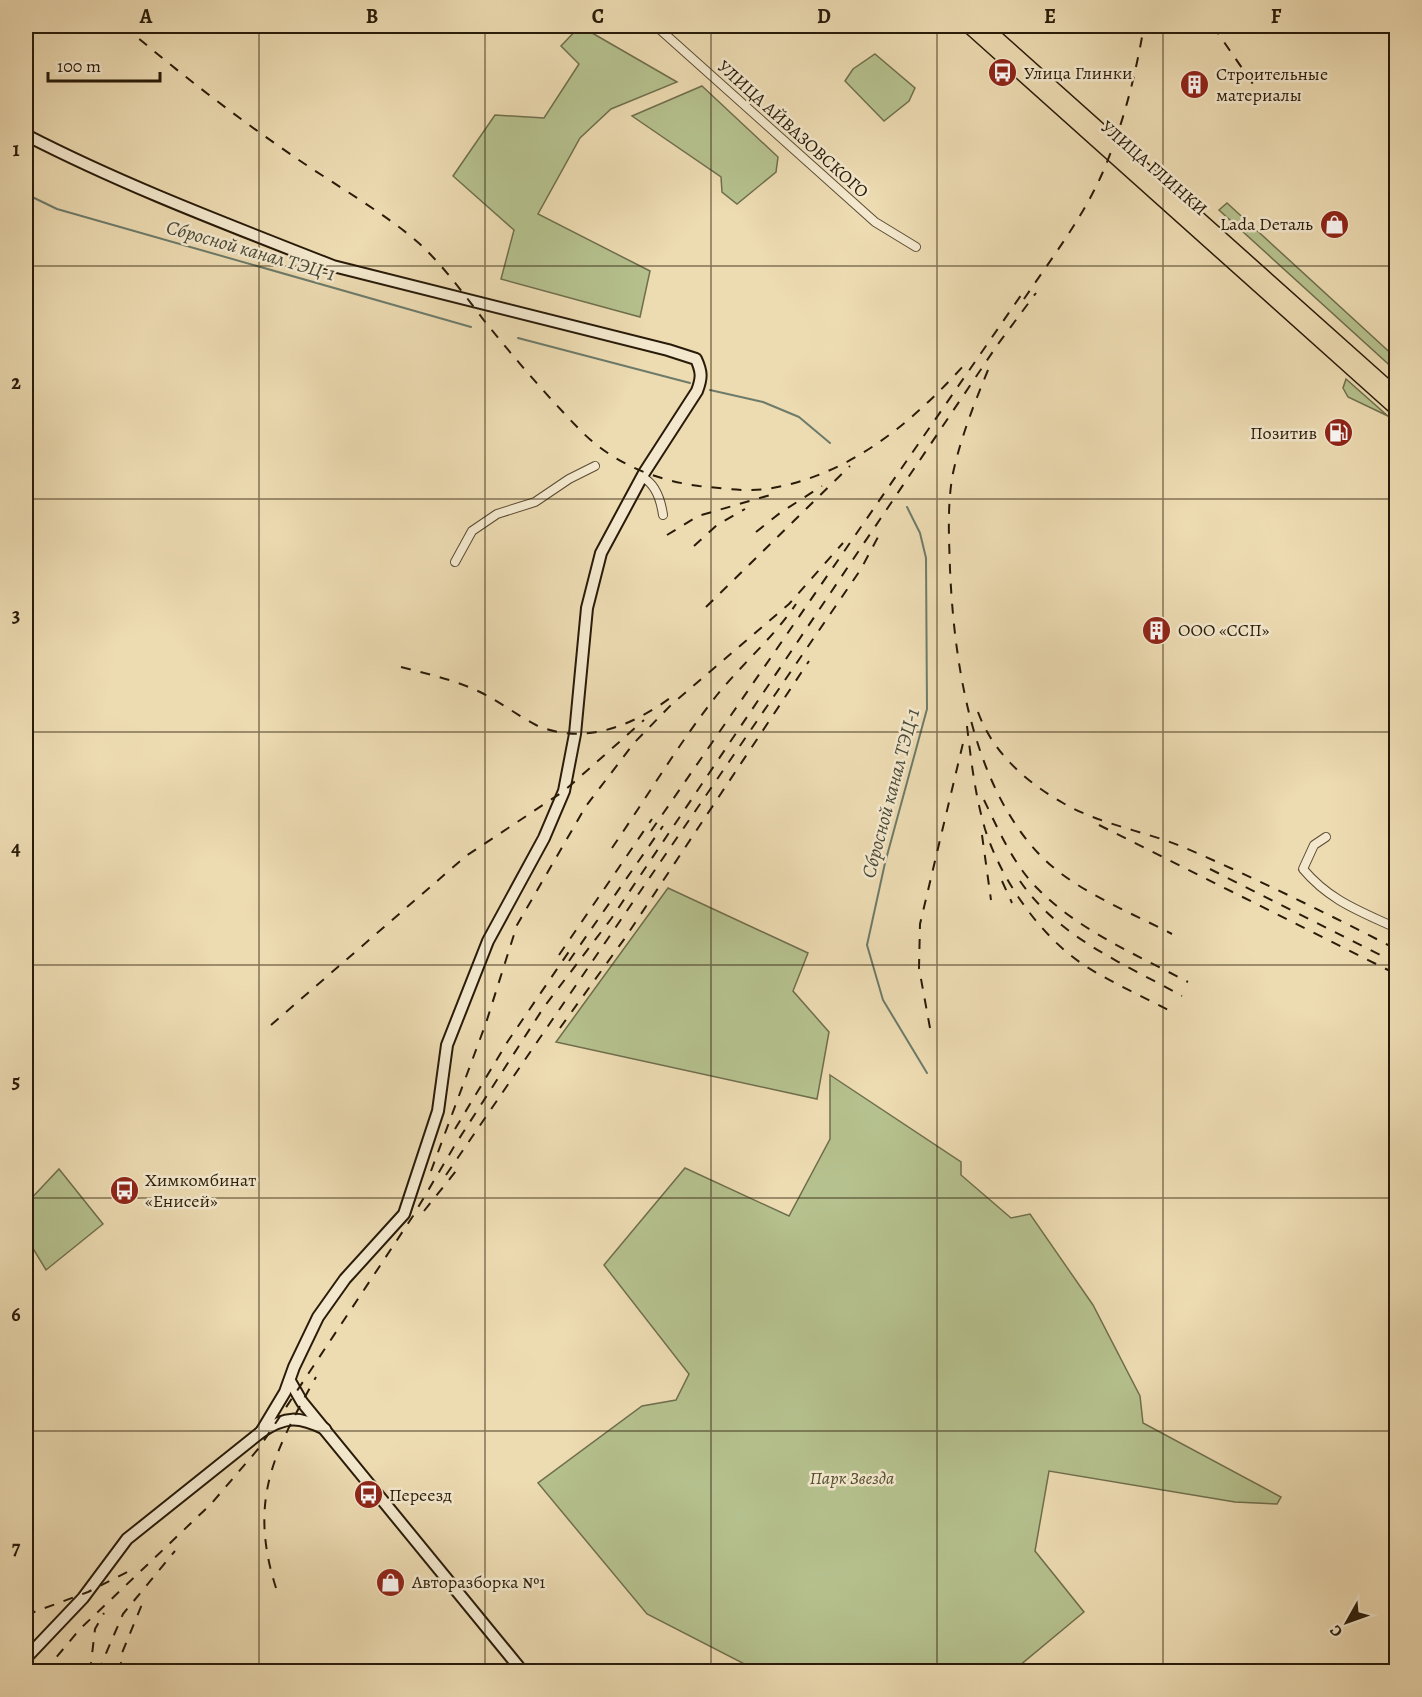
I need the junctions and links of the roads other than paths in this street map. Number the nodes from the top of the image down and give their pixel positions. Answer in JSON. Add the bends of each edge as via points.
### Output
{"nodes":[{"id":1,"x":656,"y":26,"type":"edge"},
{"id":2,"x":968,"y":26,"type":"edge"},
{"id":3,"x":984,"y":26,"type":"edge"},
{"id":4,"x":1078,"y":119,"type":"junction"},
{"id":5,"x":26,"y":135,"type":"edge"},
{"id":6,"x":916,"y":248,"type":"dead end"},
{"id":7,"x":1353,"y":362,"type":"junction"},
{"id":8,"x":1396,"y":394,"type":"edge"},
{"id":9,"x":1396,"y":409,"type":"edge"},
{"id":10,"x":595,"y":466,"type":"dead end"},
{"id":11,"x":642,"y":477,"type":"junction"},
{"id":12,"x":663,"y":515,"type":"dead end"},
{"id":13,"x":455,"y":562,"type":"dead end"},
{"id":14,"x":1326,"y":837,"type":"dead end"},
{"id":15,"x":1396,"y":928,"type":"edge"},
{"id":16,"x":290,"y":1381,"type":"junction"},
{"id":17,"x":325,"y":1429,"type":"junction"},
{"id":18,"x":261,"y":1432,"type":"junction"},
{"id":19,"x":26,"y":1658,"type":"edge"},
{"id":20,"x":524,"y":1671,"type":"edge"}],
"edges":[{"from":1,"to":6,"type":"street","name":"УЛИЦА АЙВАЗОВСКОГО","via":[[875,222]]},
{"from":2,"to":4,"type":"highway","name":"УЛИЦА ГЛИНКИ"},
{"from":3,"to":4,"type":"highway","name":"УЛИЦА ГЛИНКИ"},
{"from":4,"to":7,"type":"highway","name":"УЛИЦА ГЛИНКИ"},
{"from":5,"to":11,"type":"main road","via":[[169,202],[333,266],[696,360],[702,379],[697,392]]},
{"from":7,"to":8,"type":"highway","name":"УЛИЦА ГЛИНКИ"},
{"from":7,"to":9,"type":"highway","name":"УЛИЦА ГЛИНКИ"},
{"from":10,"to":13,"type":"street","via":[[535,502],[497,514],[472,531]]},
{"from":11,"to":12,"type":"street","via":[[661,499]]},
{"from":11,"to":16,"type":"main road","via":[[618,516],[592,579],[575,734],[564,791],[544,838],[488,941],[447,1045],[438,1112],[404,1214],[345,1279],[318,1317]]},
{"from":14,"to":15,"type":"street","via":[[1314,845],[1303,869],[1319,887],[1342,903]]},
{"from":16,"to":17,"type":"main road"},
{"from":16,"to":18,"type":"main road"},
{"from":17,"to":18,"type":"main road","via":[[292,1419],[278,1421]]},
{"from":17,"to":20,"type":"main road"},
{"from":18,"to":19,"type":"main road","via":[[127,1539],[84,1598]]}]}
